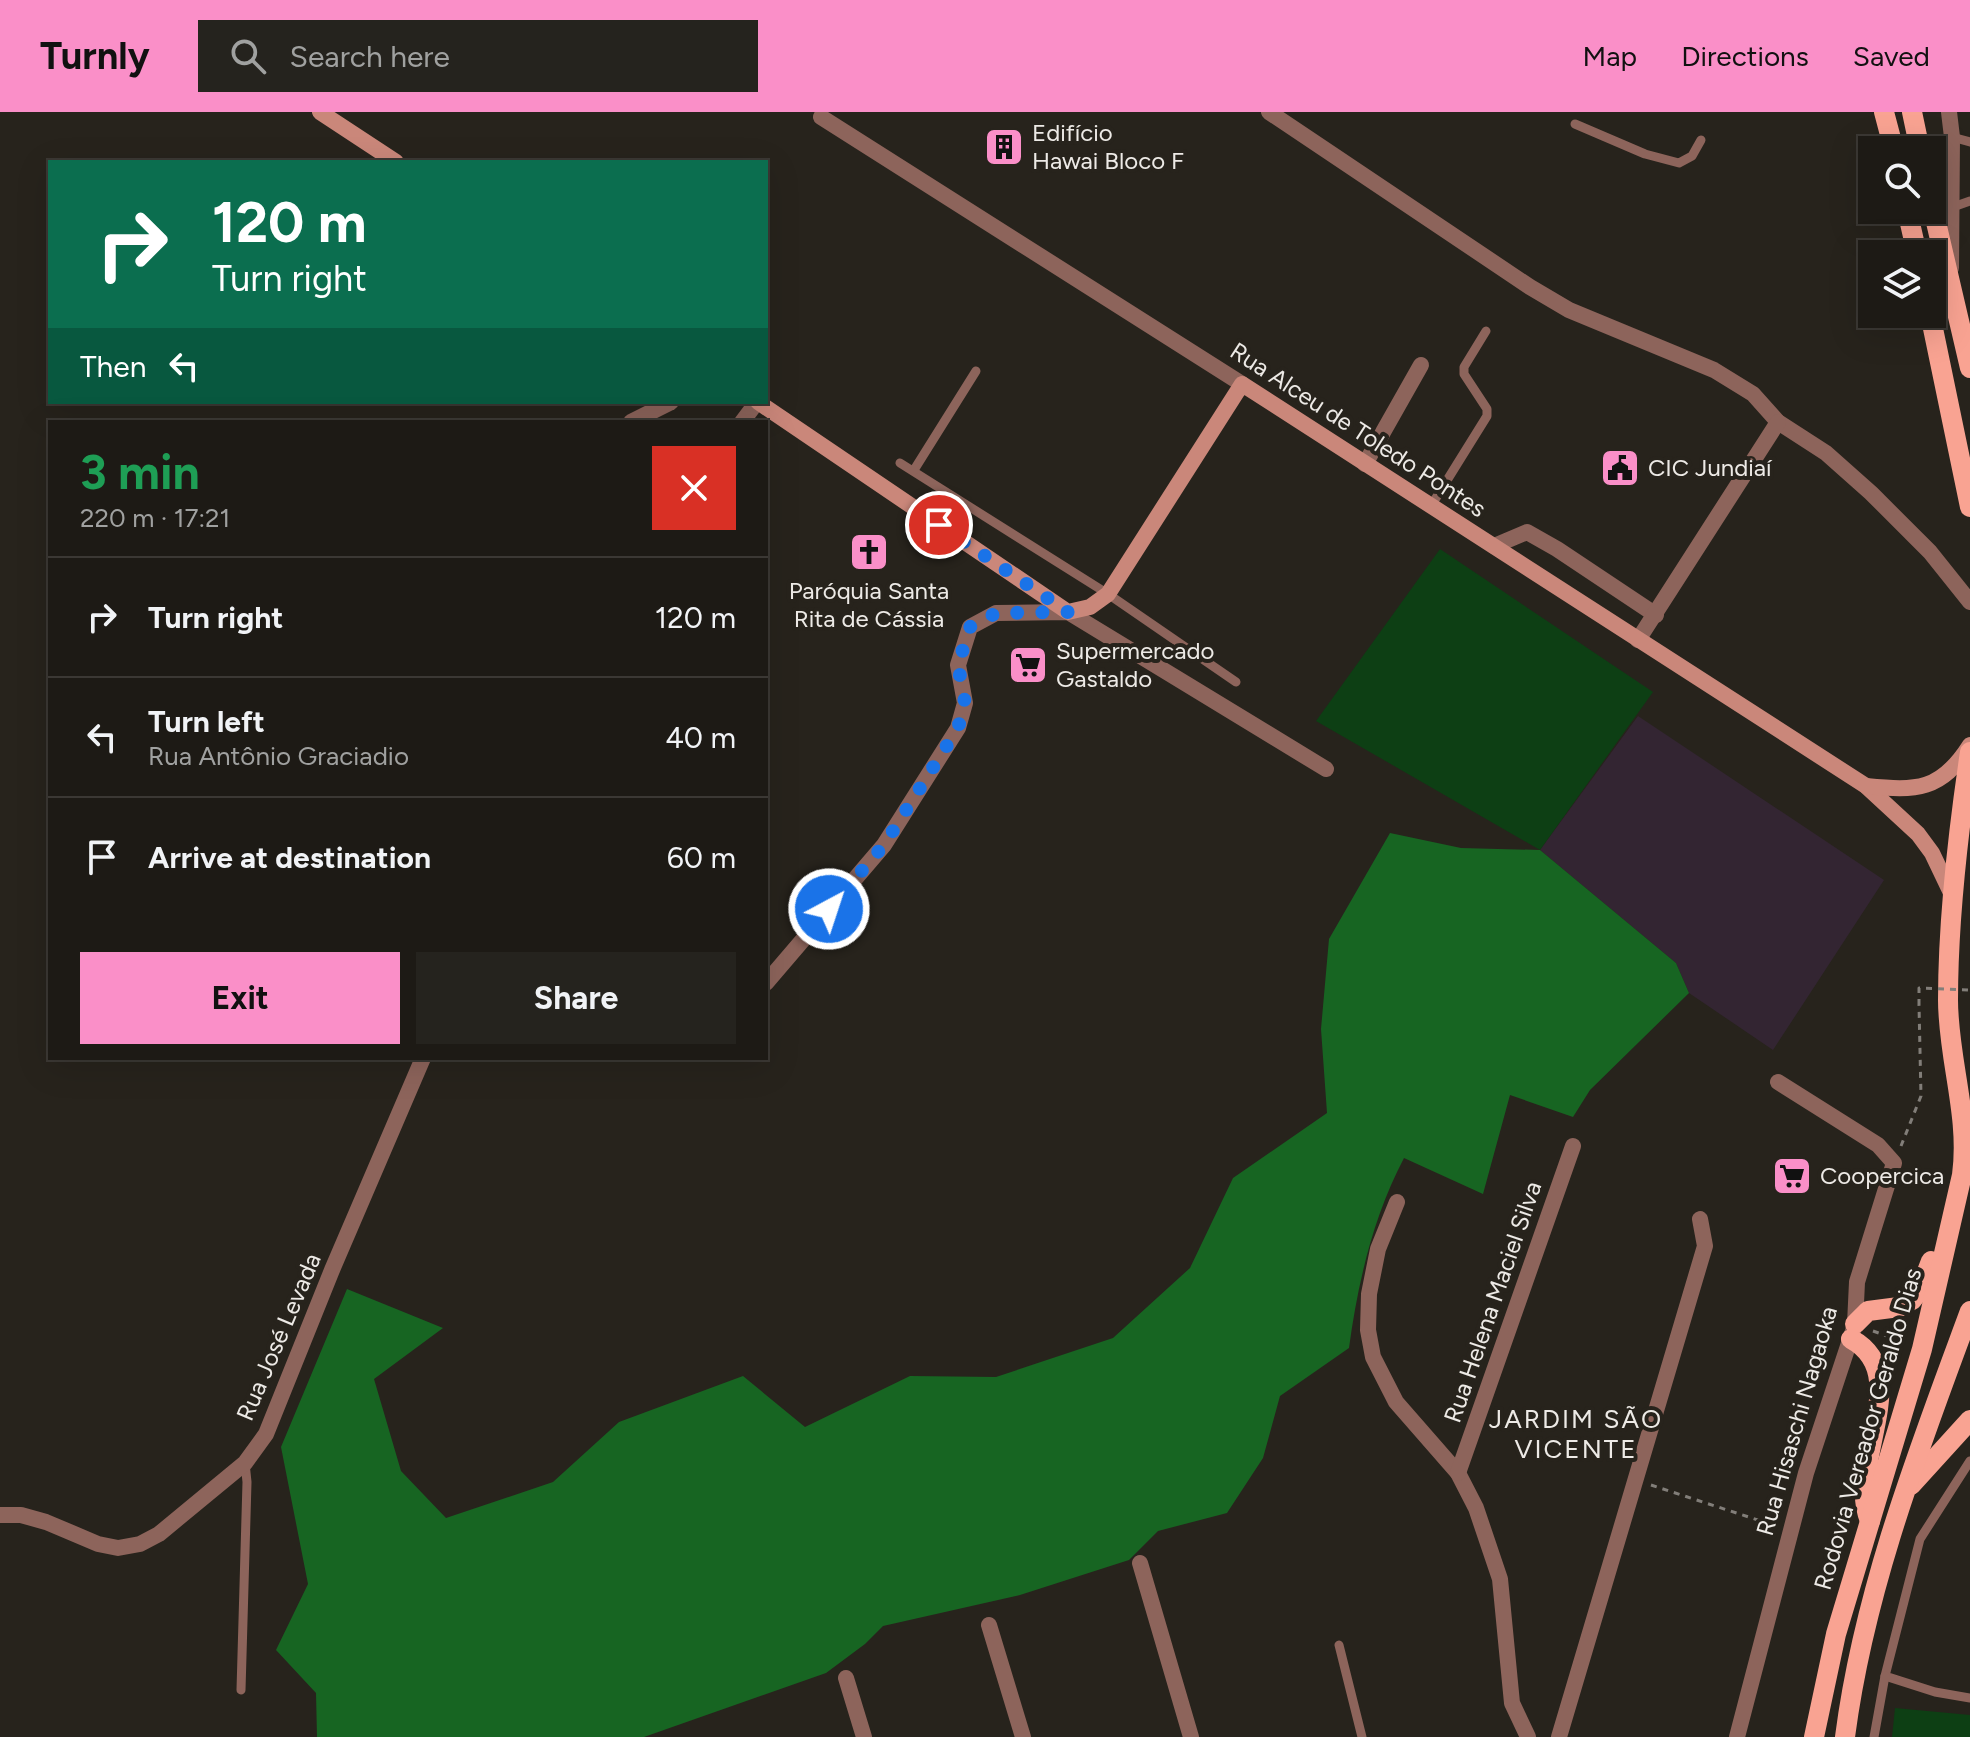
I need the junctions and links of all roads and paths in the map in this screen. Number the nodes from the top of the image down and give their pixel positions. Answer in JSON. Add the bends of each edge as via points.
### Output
{"nodes":[{"id":1,"x":320,"y":112,"type":"edge"},
{"id":2,"x":1269,"y":112,"type":"edge"},
{"id":3,"x":1884,"y":112,"type":"edge"},
{"id":4,"x":1912,"y":112,"type":"edge"},
{"id":5,"x":1949,"y":112,"type":"edge"},
{"id":6,"x":821,"y":117,"type":"dead end"},
{"id":7,"x":1575,"y":124,"type":"dead end"},
{"id":8,"x":1890,"y":136,"type":"edge"},
{"id":9,"x":1917,"y":136,"type":"edge"},
{"id":10,"x":1952,"y":137,"type":"junction"},
{"id":11,"x":1701,"y":140,"type":"dead end"},
{"id":12,"x":1970,"y":142,"type":"edge"},
{"id":13,"x":393,"y":160,"type":"edge"},
{"id":14,"x":1970,"y":201,"type":"edge"},
{"id":15,"x":1953,"y":207,"type":"junction"},
{"id":16,"x":1936,"y":224,"type":"edge"},
{"id":17,"x":1951,"y":290,"type":"junction"},
{"id":18,"x":1933,"y":328,"type":"edge"},
{"id":19,"x":1486,"y":331,"type":"dead end"},
{"id":20,"x":1421,"y":365,"type":"dead end"},
{"id":21,"x":1970,"y":368,"type":"edge"},
{"id":22,"x":976,"y":371,"type":"dead end"},
{"id":23,"x":1242,"y":384,"type":"junction"},
{"id":24,"x":667,"y":404,"type":"edge"},
{"id":25,"x":756,"y":404,"type":"edge"},
{"id":26,"x":761,"y":404,"type":"edge"},
{"id":27,"x":635,"y":420,"type":"edge"},
{"id":28,"x":744,"y":420,"type":"edge"},
{"id":29,"x":1778,"y":422,"type":"junction"},
{"id":30,"x":900,"y":463,"type":"dead end"},
{"id":31,"x":1365,"y":464,"type":"junction"},
{"id":32,"x":914,"y":470,"type":"junction"},
{"id":33,"x":1431,"y":506,"type":"junction"},
{"id":34,"x":1970,"y":507,"type":"edge"},
{"id":35,"x":1494,"y":546,"type":"junction"},
{"id":36,"x":1108,"y":594,"type":"junction"},
{"id":37,"x":1970,"y":602,"type":"edge"},
{"id":38,"x":1068,"y":612,"type":"junction"},
{"id":39,"x":1656,"y":615,"type":"junction"},
{"id":40,"x":1638,"y":640,"type":"junction"},
{"id":41,"x":1236,"y":682,"type":"dead end"},
{"id":42,"x":1970,"y":745,"type":"edge"},
{"id":43,"x":1970,"y":752,"type":"edge"},
{"id":44,"x":1326,"y":769,"type":"dead end"},
{"id":45,"x":1866,"y":786,"type":"junction"},
{"id":46,"x":1954,"y":898,"type":"junction"},
{"id":47,"x":769,"y":973,"type":"edge"},
{"id":48,"x":1970,"y":990,"type":"edge"},
{"id":49,"x":422,"y":1060,"type":"edge"},
{"id":50,"x":1778,"y":1082,"type":"dead end"},
{"id":51,"x":1573,"y":1146,"type":"dead end"},
{"id":52,"x":1968,"y":1150,"type":"edge"},
{"id":53,"x":1894,"y":1163,"type":"junction"},
{"id":54,"x":1966,"y":1183,"type":"edge"},
{"id":55,"x":1397,"y":1202,"type":"dead end"},
{"id":56,"x":1700,"y":1219,"type":"dead end"},
{"id":57,"x":1947,"y":1234,"type":"junction"},
{"id":58,"x":1970,"y":1311,"type":"edge"},
{"id":59,"x":1853,"y":1332,"type":"junction"},
{"id":60,"x":1922,"y":1349,"type":"junction"},
{"id":61,"x":1970,"y":1420,"type":"edge"},
{"id":62,"x":1970,"y":1461,"type":"edge"},
{"id":63,"x":245,"y":1463,"type":"junction"},
{"id":64,"x":1458,"y":1473,"type":"junction"},
{"id":65,"x":1636,"y":1480,"type":"junction"},
{"id":66,"x":1905,"y":1491,"type":"junction"},
{"id":67,"x":0,"y":1515,"type":"edge"},
{"id":68,"x":1871,"y":1523,"type":"junction"},
{"id":69,"x":1791,"y":1531,"type":"junction"},
{"id":70,"x":1140,"y":1563,"type":"dead end"},
{"id":71,"x":989,"y":1625,"type":"dead end"},
{"id":72,"x":1339,"y":1645,"type":"dead end"},
{"id":73,"x":1885,"y":1676,"type":"junction"},
{"id":74,"x":846,"y":1678,"type":"dead end"},
{"id":75,"x":241,"y":1690,"type":"dead end"},
{"id":76,"x":1970,"y":1698,"type":"edge"},
{"id":77,"x":864,"y":1737,"type":"edge"},
{"id":78,"x":1023,"y":1737,"type":"edge"},
{"id":79,"x":1191,"y":1737,"type":"edge"},
{"id":80,"x":1362,"y":1737,"type":"edge"},
{"id":81,"x":1528,"y":1737,"type":"edge"},
{"id":82,"x":1559,"y":1737,"type":"edge"},
{"id":83,"x":1737,"y":1737,"type":"edge"},
{"id":84,"x":1814,"y":1737,"type":"edge"},
{"id":85,"x":1845,"y":1737,"type":"edge"},
{"id":86,"x":1874,"y":1737,"type":"edge"}],
"edges":[{"from":1,"to":13,"type":"main road"},
{"from":2,"to":29,"type":"street","via":[[1530,287],[1569,310],[1714,370],[1753,394]]},
{"from":3,"to":8,"type":"main road"},
{"from":4,"to":9,"type":"main road"},
{"from":5,"to":10,"type":"street"},
{"from":6,"to":23,"type":"street","name":"Rua Alceu de Toledo Pontes"},
{"from":7,"to":11,"type":"lane","via":[[1679,163],[1692,156]]},
{"from":10,"to":12,"type":"lane"},
{"from":10,"to":15,"type":"street"},
{"from":14,"to":15,"type":"lane"},
{"from":15,"to":17,"type":"street"},
{"from":16,"to":17,"type":"main road"},
{"from":17,"to":21,"type":"main road"},
{"from":18,"to":34,"type":"main road"},
{"from":19,"to":33,"type":"lane","via":[[1464,374],[1487,416]]},
{"from":20,"to":31,"type":"street"},
{"from":22,"to":32,"type":"lane"},
{"from":23,"to":31,"type":"main road","name":"Rua Alceu de Toledo Pontes"},
{"from":23,"to":36,"type":"main road"},
{"from":24,"to":27,"type":"street"},
{"from":25,"to":28,"type":"street"},
{"from":26,"to":38,"type":"main road"},
{"from":29,"to":37,"type":"street","via":[[1826,453],[1871,493],[1930,552]]},
{"from":29,"to":39,"type":"street"},
{"from":30,"to":32,"type":"lane"},
{"from":31,"to":33,"type":"main road","name":"Rua Alceu de Toledo Pontes"},
{"from":32,"to":36,"type":"lane"},
{"from":33,"to":35,"type":"main road","name":"Rua Alceu de Toledo Pontes"},
{"from":35,"to":39,"type":"street","via":[[1527,532]]},
{"from":35,"to":40,"type":"main road","name":"Rua Alceu de Toledo Pontes"},
{"from":36,"to":38,"type":"main road","via":[[1090,607]]},
{"from":36,"to":41,"type":"lane"},
{"from":38,"to":44,"type":"street"},
{"from":38,"to":47,"type":"street","via":[[996,613],[970,627],[958,665],[965,703],[958,728],[884,845]]},
{"from":39,"to":40,"type":"street"},
{"from":40,"to":45,"type":"main road","name":"Rua Alceu de Toledo Pontes"},
{"from":42,"to":45,"type":"main road","name":"Rua Alceu de Toledo Pontes","via":[[1949,774],[1934,783],[1917,789]]},
{"from":43,"to":46,"type":"main road","name":"Rodovia Vereador Geraldo Dias"},
{"from":45,"to":46,"type":"main road","name":"Rua Alceu de Toledo Pontes","via":[[1918,834]]},
{"from":46,"to":52,"type":"main road","name":"Rodovia Vereador Geraldo Dias","via":[[1948,1002]]},
{"from":48,"to":53,"type":"path","bridge":true,"via":[[1919,988],[1921,1096]]},
{"from":49,"to":63,"type":"street","name":"Rua José Levada","via":[[266,1434]]},
{"from":50,"to":53,"type":"street","via":[[1878,1145]]},
{"from":51,"to":64,"type":"street","name":"Rua Helena Maciel Silva"},
{"from":52,"to":54,"type":"main road","name":"Rodovia Vereador Geraldo Dias"},
{"from":53,"to":59,"type":"street","name":"Rua Hisaschi Nagaoka","via":[[1857,1282]]},
{"from":54,"to":57,"type":"main road","name":"Rodovia Vereador Geraldo Dias"},
{"from":55,"to":64,"type":"street","via":[[1378,1249],[1369,1294],[1373,1357],[1396,1402]]},
{"from":56,"to":65,"type":"street","via":[[1705,1246]]},
{"from":57,"to":59,"type":"main road","via":[[1912,1300],[1868,1311]]},
{"from":57,"to":60,"type":"main road","name":"Rodovia Vereador Geraldo Dias"},
{"from":58,"to":66,"type":"main road"},
{"from":59,"to":60,"type":"path"},
{"from":59,"to":68,"type":"main road","via":[[1879,1376],[1880,1399],[1863,1484]]},
{"from":59,"to":69,"type":"street","name":"Rua Hisaschi Nagaoka"},
{"from":60,"to":68,"type":"main road","name":"Rodovia Vereador Geraldo Dias"},
{"from":61,"to":66,"type":"main road"},
{"from":62,"to":73,"type":"lane","via":[[1920,1539]]},
{"from":63,"to":67,"type":"street","name":"Rua José Levada","via":[[140,1544],[98,1544],[46,1522]]},
{"from":63,"to":75,"type":"lane"},
{"from":64,"to":81,"type":"street","via":[[1500,1579],[1512,1703]]},
{"from":65,"to":69,"type":"path"},
{"from":65,"to":82,"type":"street"},
{"from":66,"to":85,"type":"main road","via":[[1852,1688]]},
{"from":68,"to":84,"type":"main road","name":"Rodovia Vereador Geraldo Dias","via":[[1836,1634]]},
{"from":69,"to":83,"type":"street","name":"Rua Hisaschi Nagaoka"},
{"from":70,"to":79,"type":"street"},
{"from":71,"to":78,"type":"street"},
{"from":72,"to":80,"type":"lane"},
{"from":73,"to":76,"type":"lane"},
{"from":73,"to":86,"type":"lane"},
{"from":74,"to":77,"type":"street"}]}
